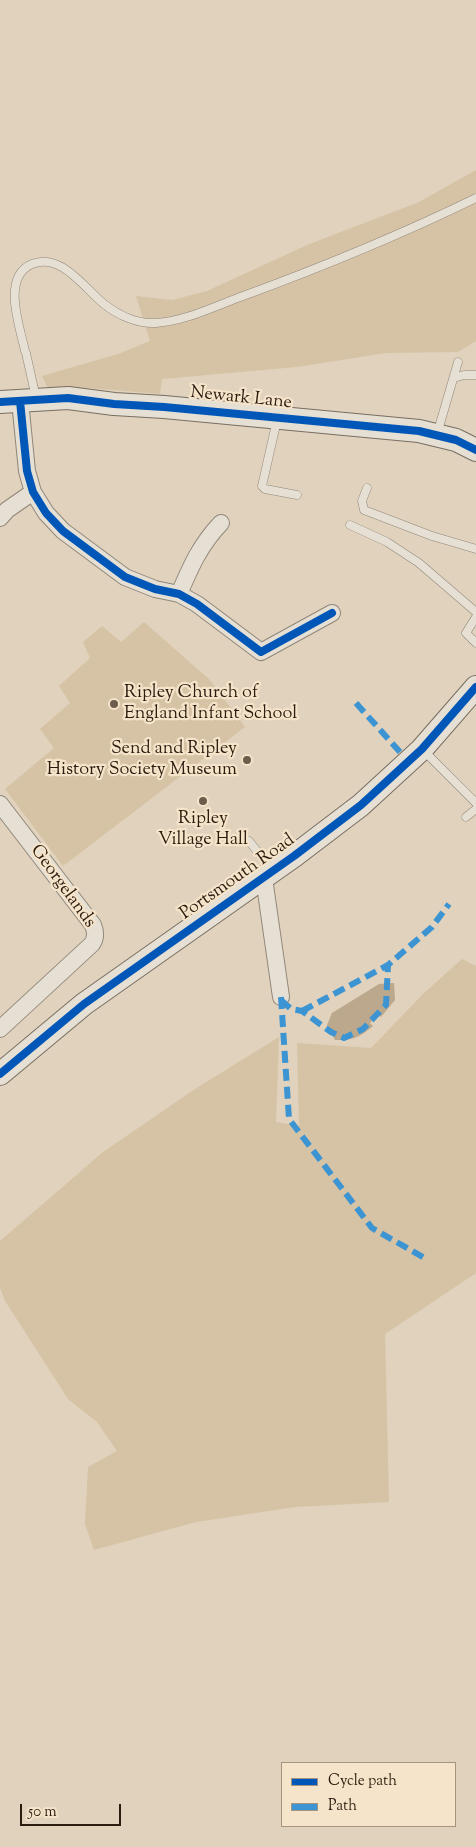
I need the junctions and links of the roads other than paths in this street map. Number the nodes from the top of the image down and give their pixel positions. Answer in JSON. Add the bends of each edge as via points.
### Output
{"nodes":[{"id":1,"x":476,"y":198,"type":"edge"},
{"id":2,"x":458,"y":362,"type":"dead end"},
{"id":3,"x":476,"y":375,"type":"edge"},
{"id":4,"x":454,"y":378,"type":"junction"},
{"id":5,"x":19,"y":401,"type":"edge"},
{"id":6,"x":277,"y":418,"type":"junction"},
{"id":7,"x":437,"y":434,"type":"junction"},
{"id":8,"x":476,"y":450,"type":"edge"},
{"id":9,"x":367,"y":488,"type":"dead end"},
{"id":10,"x":33,"y":492,"type":"junction"},
{"id":11,"x":297,"y":495,"type":"dead end"},
{"id":12,"x":0,"y":518,"type":"edge"},
{"id":13,"x":221,"y":523,"type":"dead end"},
{"id":14,"x":350,"y":525,"type":"dead end"},
{"id":15,"x":476,"y":550,"type":"edge"},
{"id":16,"x":179,"y":594,"type":"junction"},
{"id":17,"x":476,"y":612,"type":"edge"},
{"id":18,"x":332,"y":613,"type":"dead end"},
{"id":19,"x":476,"y":617,"type":"edge"},
{"id":20,"x":476,"y":643,"type":"edge"},
{"id":21,"x":476,"y":687,"type":"edge"},
{"id":22,"x":422,"y":749,"type":"junction"},
{"id":23,"x":476,"y":803,"type":"edge"},
{"id":24,"x":0,"y":804,"type":"edge"},
{"id":25,"x":476,"y":810,"type":"edge"},
{"id":26,"x":466,"y":818,"type":"dead end"},
{"id":27,"x":249,"y":841,"type":"dead end"},
{"id":28,"x":268,"y":874,"type":"junction"},
{"id":29,"x":281,"y":998,"type":"dead end"},
{"id":30,"x":0,"y":1029,"type":"edge"},
{"id":31,"x":0,"y":1074,"type":"edge"}],
"edges":[{"from":1,"to":5,"type":"lane","via":[[310,271],[166,322],[131,319],[103,303],[64,268],[48,262],[30,265],[22,272],[14,291],[26,352]]},
{"from":2,"to":4,"type":"lane"},
{"from":3,"to":4,"type":"lane"},
{"from":4,"to":7,"type":"lane"},
{"from":5,"to":6,"type":"main road","name":"Newark Lane","via":[[68,398]]},
{"from":5,"to":10,"type":"street","via":[[27,471]]},
{"from":6,"to":7,"type":"main road","name":"Newark Lane"},
{"from":6,"to":11,"type":"lane","via":[[262,486]]},
{"from":7,"to":8,"type":"main road","name":"Newark Lane"},
{"from":9,"to":15,"type":"lane","via":[[362,501],[364,510]]},
{"from":10,"to":12,"type":"street"},
{"from":10,"to":16,"type":"street","via":[[63,531],[125,577]]},
{"from":13,"to":16,"type":"street","via":[[196,555]]},
{"from":14,"to":17,"type":"lane","via":[[387,542],[419,563]]},
{"from":16,"to":18,"type":"street","via":[[261,652]]},
{"from":19,"to":20,"type":"lane","via":[[466,633]]},
{"from":21,"to":22,"type":"main road","name":"Portsmouth Road"},
{"from":22,"to":23,"type":"lane"},
{"from":22,"to":28,"type":"main road","name":"Portsmouth Road","via":[[362,805]]},
{"from":24,"to":30,"type":"street","name":"Georgelands","via":[[93,924],[95,935],[92,944]]},
{"from":25,"to":26,"type":"lane"},
{"from":27,"to":28,"type":"lane"},
{"from":28,"to":29,"type":"street"},
{"from":28,"to":31,"type":"main road","name":"Portsmouth Road","via":[[84,1004]]}]}
